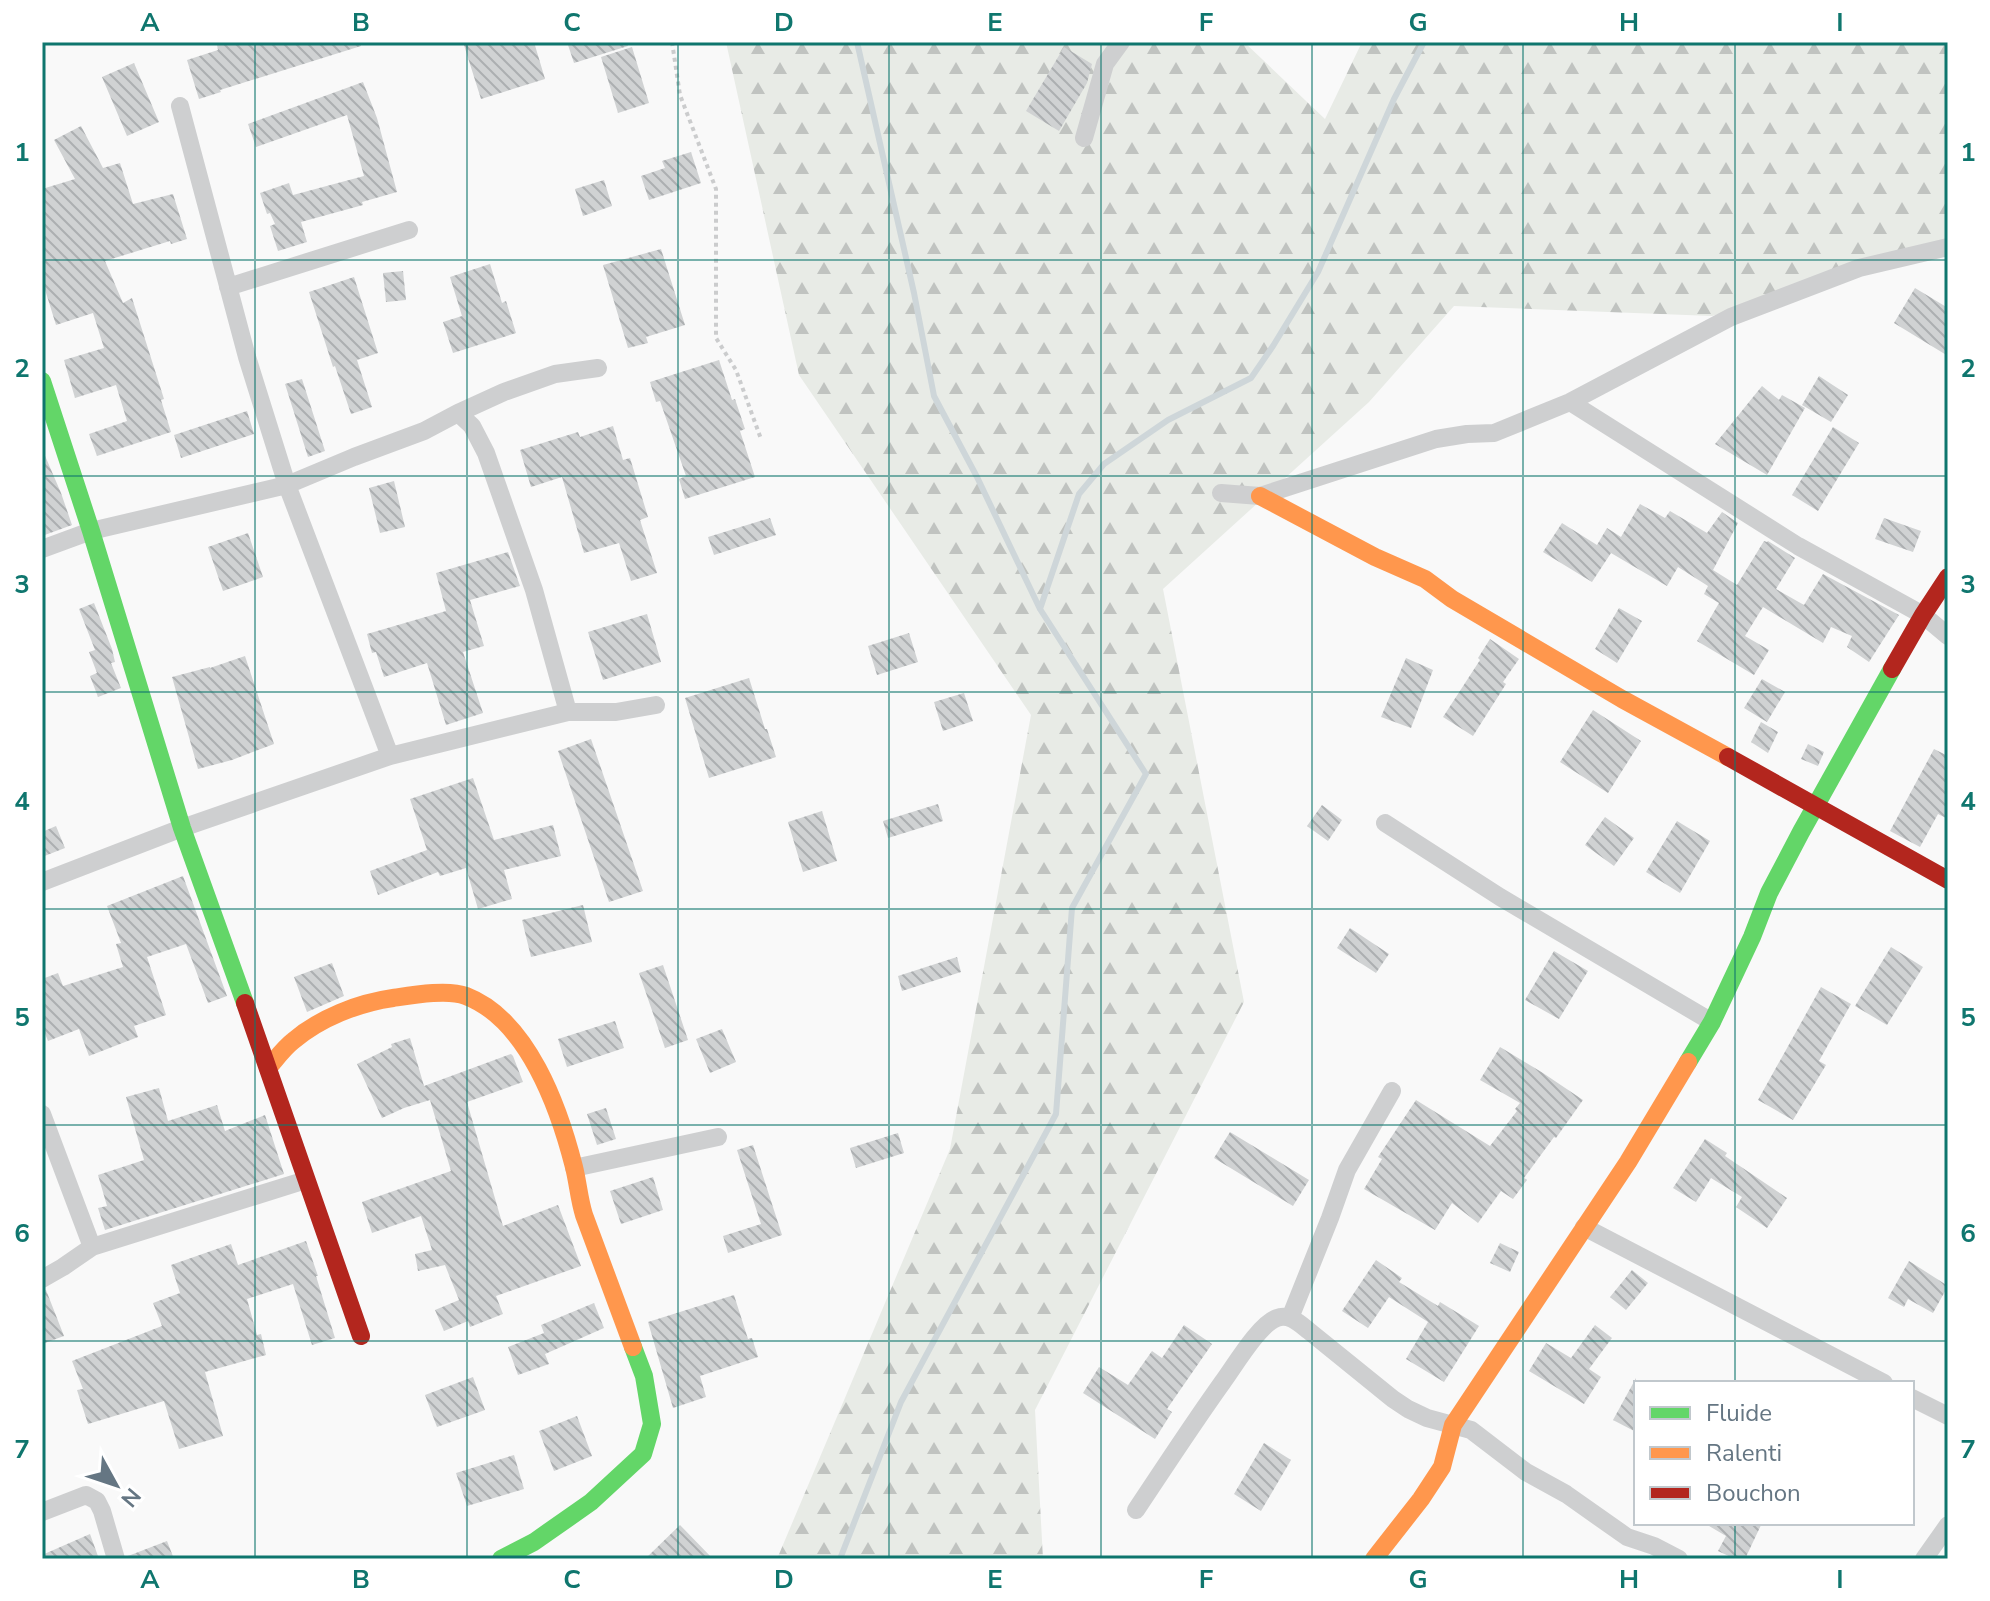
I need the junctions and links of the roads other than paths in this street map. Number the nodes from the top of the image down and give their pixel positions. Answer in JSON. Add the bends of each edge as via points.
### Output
{"nodes":[{"id":1,"x":1121,"y":42,"type":"edge"},
{"id":2,"x":180,"y":106,"type":"dead end"},
{"id":3,"x":1084,"y":138,"type":"dead end"},
{"id":4,"x":409,"y":230,"type":"dead end"},
{"id":5,"x":1948,"y":247,"type":"edge"},
{"id":6,"x":228,"y":287,"type":"junction"},
{"id":7,"x":598,"y":368,"type":"dead end"},
{"id":8,"x":42,"y":381,"type":"edge"},
{"id":9,"x":1570,"y":402,"type":"junction"},
{"id":10,"x":458,"y":413,"type":"junction"},
{"id":11,"x":287,"y":485,"type":"junction"},
{"id":12,"x":1221,"y":493,"type":"dead end"},
{"id":13,"x":1260,"y":496,"type":"junction"},
{"id":14,"x":91,"y":531,"type":"junction"},
{"id":15,"x":42,"y":549,"type":"edge"},
{"id":16,"x":1948,"y":577,"type":"edge"},
{"id":17,"x":1923,"y":615,"type":"junction"},
{"id":18,"x":1948,"y":636,"type":"edge"},
{"id":19,"x":656,"y":705,"type":"dead end"},
{"id":20,"x":568,"y":712,"type":"junction"},
{"id":21,"x":390,"y":756,"type":"junction"},
{"id":22,"x":1815,"y":804,"type":"junction"},
{"id":23,"x":1385,"y":823,"type":"dead end"},
{"id":24,"x":182,"y":828,"type":"junction"},
{"id":25,"x":1948,"y":880,"type":"edge"},
{"id":26,"x":42,"y":882,"type":"edge"},
{"id":27,"x":1712,"y":1022,"type":"junction"},
{"id":28,"x":268,"y":1068,"type":"junction"},
{"id":29,"x":1392,"y":1091,"type":"dead end"},
{"id":30,"x":42,"y":1114,"type":"edge"},
{"id":31,"x":718,"y":1137,"type":"dead end"},
{"id":32,"x":574,"y":1168,"type":"junction"},
{"id":33,"x":306,"y":1180,"type":"junction"},
{"id":34,"x":1584,"y":1227,"type":"junction"},
{"id":35,"x":92,"y":1247,"type":"junction"},
{"id":36,"x":42,"y":1279,"type":"edge"},
{"id":37,"x":1290,"y":1318,"type":"junction"},
{"id":38,"x":361,"y":1336,"type":"dead end"},
{"id":39,"x":1880,"y":1381,"type":"edge"},
{"id":40,"x":1914,"y":1399,"type":"edge"},
{"id":41,"x":1948,"y":1416,"type":"edge"},
{"id":42,"x":1453,"y":1425,"type":"junction"},
{"id":43,"x":1136,"y":1510,"type":"dead end"},
{"id":44,"x":42,"y":1512,"type":"edge"},
{"id":45,"x":1948,"y":1525,"type":"edge"},
{"id":46,"x":1650,"y":1552,"type":"edge"},
{"id":47,"x":116,"y":1559,"type":"edge"},
{"id":48,"x":501,"y":1559,"type":"edge"},
{"id":49,"x":1374,"y":1559,"type":"edge"},
{"id":50,"x":1679,"y":1559,"type":"edge"},
{"id":51,"x":1924,"y":1559,"type":"edge"}],
"edges":[{"from":1,"to":3,"type":"street","via":[[1105,64]]},
{"from":2,"to":6,"type":"street"},
{"from":4,"to":6,"type":"street"},
{"from":5,"to":9,"type":"street","via":[[1859,268],[1731,317]]},
{"from":6,"to":11,"type":"street"},
{"from":7,"to":10,"type":"street","via":[[555,374]]},
{"from":8,"to":14,"type":"street"},
{"from":9,"to":13,"type":"street","via":[[1494,433],[1436,439]]},
{"from":9,"to":17,"type":"street","via":[[1798,546]]},
{"from":10,"to":11,"type":"street"},
{"from":10,"to":20,"type":"street","via":[[472,426],[486,453],[534,590]]},
{"from":11,"to":14,"type":"street"},
{"from":11,"to":21,"type":"street"},
{"from":12,"to":13,"type":"street"},
{"from":13,"to":22,"type":"street","via":[[1425,579],[1622,699]]},
{"from":14,"to":15,"type":"street"},
{"from":14,"to":24,"type":"street"},
{"from":16,"to":17,"type":"street"},
{"from":17,"to":18,"type":"street"},
{"from":17,"to":22,"type":"street"},
{"from":19,"to":20,"type":"street"},
{"from":20,"to":21,"type":"street"},
{"from":21,"to":24,"type":"street"},
{"from":22,"to":25,"type":"street"},
{"from":22,"to":27,"type":"street"},
{"from":23,"to":27,"type":"street"},
{"from":24,"to":26,"type":"street"},
{"from":24,"to":28,"type":"street"},
{"from":27,"to":34,"type":"street"},
{"from":28,"to":32,"type":"street","via":[[292,1041],[327,1018],[379,1000],[426,993],[464,995],[495,1012],[526,1048],[554,1103]]},
{"from":28,"to":33,"type":"street"},
{"from":29,"to":37,"type":"street","via":[[1347,1170]]},
{"from":30,"to":35,"type":"street"},
{"from":31,"to":32,"type":"street"},
{"from":32,"to":48,"type":"street","via":[[593,1243],[644,1376],[652,1424],[643,1454],[591,1502]]},
{"from":33,"to":35,"type":"street"},
{"from":33,"to":38,"type":"street"},
{"from":34,"to":39,"type":"street"},
{"from":34,"to":42,"type":"street"},
{"from":35,"to":36,"type":"street"},
{"from":37,"to":42,"type":"street","via":[[1408,1409]]},
{"from":37,"to":43,"type":"street","via":[[1275,1318],[1257,1335]]},
{"from":40,"to":41,"type":"street"},
{"from":42,"to":46,"type":"street","via":[[1471,1430]]},
{"from":42,"to":49,"type":"street","via":[[1442,1467]]},
{"from":44,"to":47,"type":"street","via":[[86,1495],[97,1501]]},
{"from":45,"to":51,"type":"street"},
{"from":46,"to":50,"type":"street"}]}
